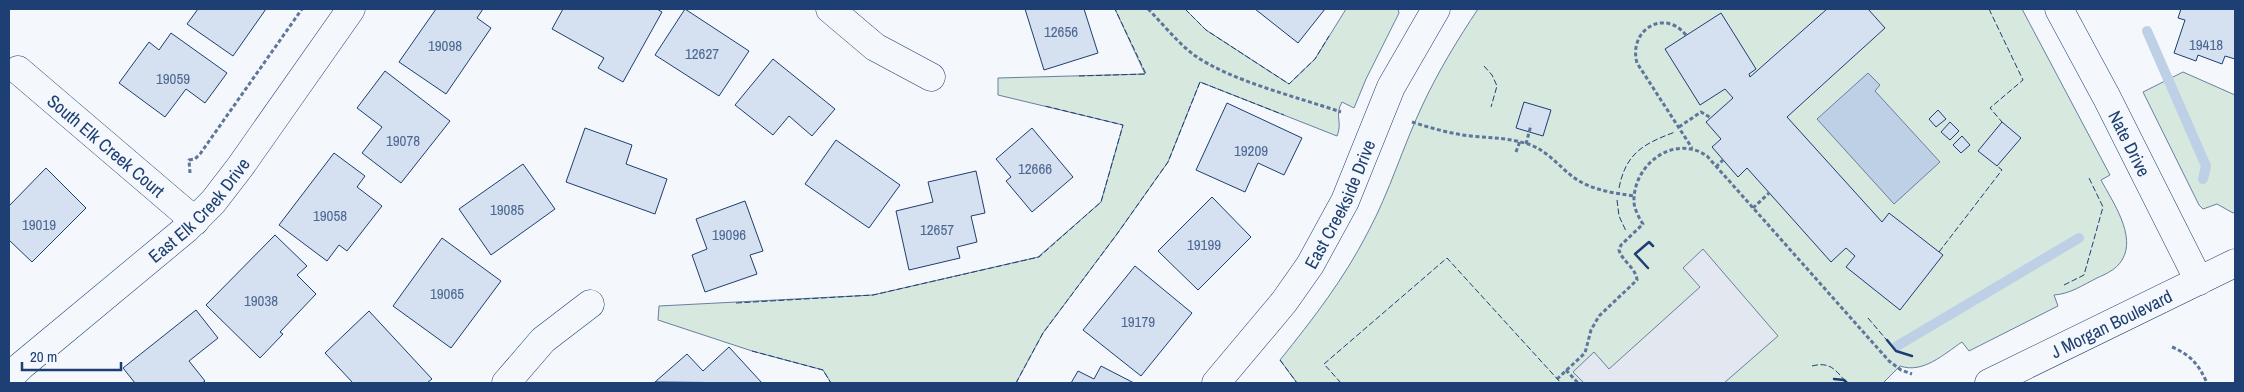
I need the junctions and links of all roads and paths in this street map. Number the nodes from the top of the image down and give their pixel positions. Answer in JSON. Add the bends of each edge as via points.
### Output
{"nodes":[{"id":1,"x":302,"y":9,"type":"edge"},
{"id":2,"x":351,"y":9,"type":"edge"},
{"id":3,"x":830,"y":9,"type":"edge"},
{"id":4,"x":1148,"y":9,"type":"edge"},
{"id":5,"x":1436,"y":9,"type":"edge"},
{"id":6,"x":2059,"y":9,"type":"edge"},
{"id":7,"x":1686,"y":35,"type":"dead end"},
{"id":8,"x":18,"y":70,"type":"dead end"},
{"id":9,"x":931,"y":77,"type":"dead end"},
{"id":10,"x":1340,"y":112,"type":"dead end"},
{"id":11,"x":1711,"y":118,"type":"dead end"},
{"id":12,"x":1412,"y":122,"type":"dead end"},
{"id":13,"x":1531,"y":125,"type":"dead end"},
{"id":14,"x":1679,"y":127,"type":"junction"},
{"id":15,"x":1520,"y":142,"type":"junction"},
{"id":16,"x":1526,"y":144,"type":"junction"},
{"id":17,"x":1692,"y":149,"type":"junction"},
{"id":18,"x":1516,"y":152,"type":"dead end"},
{"id":19,"x":1723,"y":160,"type":"dead end"},
{"id":20,"x":1716,"y":167,"type":"junction"},
{"id":21,"x":190,"y":173,"type":"dead end"},
{"id":22,"x":1769,"y":193,"type":"dead end"},
{"id":23,"x":1635,"y":196,"type":"junction"},
{"id":24,"x":1753,"y":208,"type":"junction"},
{"id":25,"x":195,"y":221,"type":"junction"},
{"id":26,"x":2235,"y":263,"type":"edge"},
{"id":27,"x":2199,"y":281,"type":"junction"},
{"id":28,"x":590,"y":304,"type":"dead end"},
{"id":29,"x":2172,"y":347,"type":"dead end"},
{"id":30,"x":1566,"y":370,"type":"junction"},
{"id":31,"x":1912,"y":374,"type":"dead end"},
{"id":32,"x":9,"y":378,"type":"edge"},
{"id":33,"x":1557,"y":379,"type":"dead end"},
{"id":34,"x":506,"y":383,"type":"edge"},
{"id":35,"x":1216,"y":383,"type":"edge"},
{"id":36,"x":1578,"y":383,"type":"edge"},
{"id":37,"x":1989,"y":383,"type":"edge"},
{"id":38,"x":2207,"y":383,"type":"edge"}],
"edges":[{"from":1,"to":21,"type":"path","via":[[200,154],[189,160]]},
{"from":2,"to":25,"type":"street","name":"East Elk Creek Drive","via":[[240,167]]},
{"from":3,"to":9,"type":"street","via":[[875,47]]},
{"from":4,"to":10,"type":"path","via":[[1181,44],[1205,62]]},
{"from":5,"to":35,"type":"street","name":"East Creekside Drive","via":[[1387,95],[1345,201],[1315,257],[1284,302]]},
{"from":6,"to":27,"type":"street","name":"Nate Drive"},
{"from":7,"to":14,"type":"path","via":[[1678,27],[1666,23],[1652,25],[1638,38],[1635,50],[1637,63]]},
{"from":8,"to":25,"type":"street","name":"South Elk Creek Court"},
{"from":11,"to":14,"type":"path","via":[[1702,112]]},
{"from":12,"to":15,"type":"path","via":[[1462,134]]},
{"from":13,"to":16,"type":"path"},
{"from":14,"to":17,"type":"path"},
{"from":15,"to":16,"type":"path"},
{"from":15,"to":18,"type":"path"},
{"from":16,"to":23,"type":"path","via":[[1546,153],[1586,185]]},
{"from":17,"to":20,"type":"path","via":[[1707,156]]},
{"from":17,"to":23,"type":"path","via":[[1669,150],[1652,159],[1640,174]]},
{"from":19,"to":20,"type":"path"},
{"from":20,"to":24,"type":"path"},
{"from":22,"to":24,"type":"path"},
{"from":23,"to":30,"type":"path","via":[[1636,209],[1643,224],[1619,250],[1637,280],[1599,316],[1591,330],[1585,353]]},
{"from":24,"to":31,"type":"path","via":[[1889,361]]},
{"from":25,"to":32,"type":"street","name":"East Elk Creek Drive"},
{"from":26,"to":27,"type":"street","name":"J Morgan Boulevard"},
{"from":27,"to":37,"type":"street","name":"J Morgan Boulevard"},
{"from":28,"to":34,"type":"street","via":[[543,340]]},
{"from":29,"to":38,"type":"path","via":[[2195,361]]},
{"from":30,"to":33,"type":"path"},
{"from":30,"to":36,"type":"path"}]}
